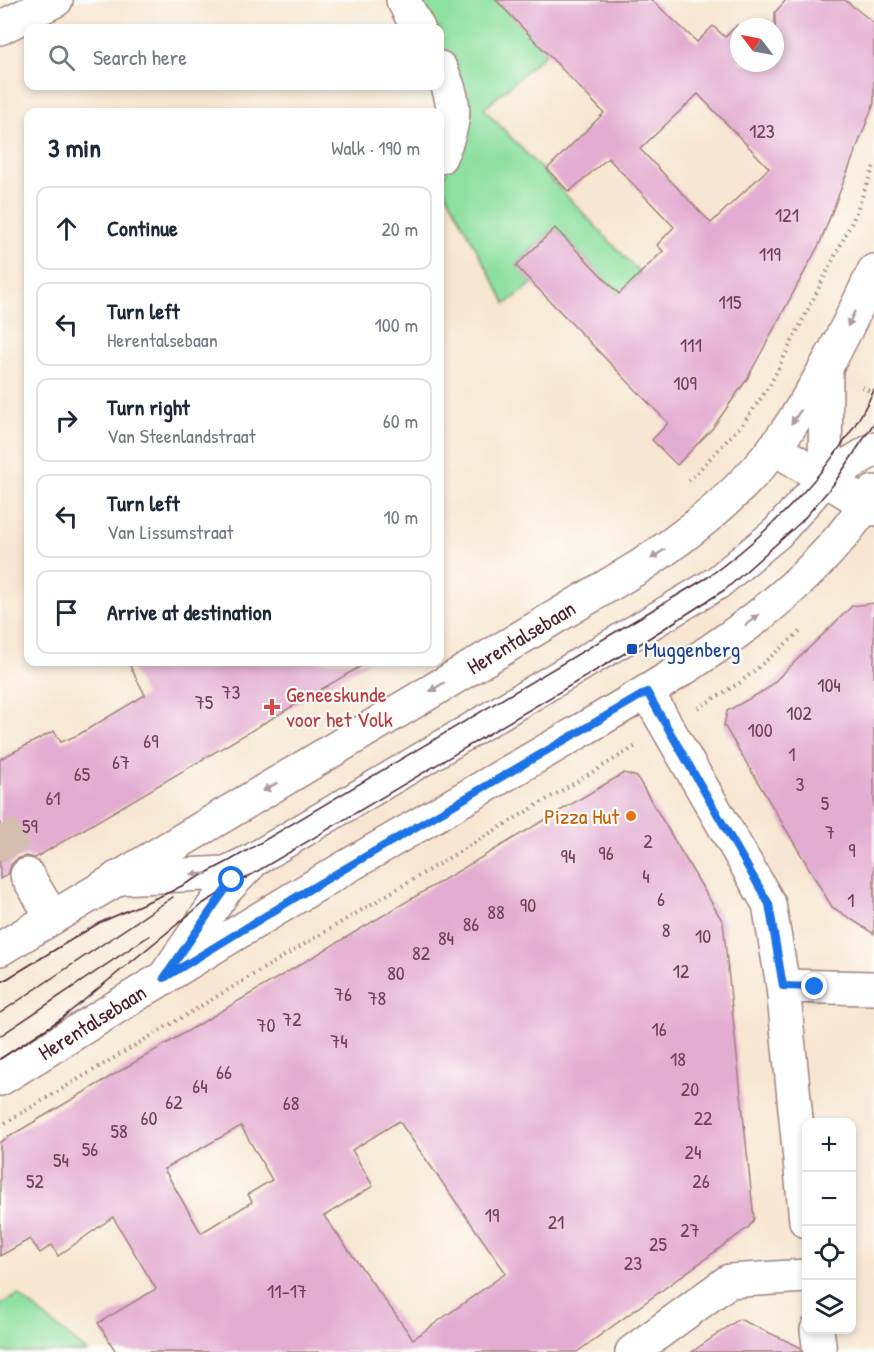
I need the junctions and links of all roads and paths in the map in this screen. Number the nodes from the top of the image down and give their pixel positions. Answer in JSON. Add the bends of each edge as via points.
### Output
{"nodes":[{"id":1,"x":56,"y":0,"type":"edge"},
{"id":2,"x":403,"y":0,"type":"edge"},
{"id":3,"x":416,"y":24,"type":"edge"},
{"id":4,"x":0,"y":28,"type":"edge"},
{"id":5,"x":444,"y":78,"type":"edge"},
{"id":6,"x":444,"y":148,"type":"edge"},
{"id":7,"x":874,"y":166,"type":"edge"},
{"id":8,"x":874,"y":270,"type":"edge"},
{"id":9,"x":826,"y":367,"type":"junction"},
{"id":10,"x":774,"y":448,"type":"junction"},
{"id":11,"x":874,"y":449,"type":"edge"},
{"id":12,"x":825,"y":479,"type":"junction"},
{"id":13,"x":682,"y":487,"type":"dead end"},
{"id":14,"x":871,"y":502,"type":"edge"},
{"id":15,"x":807,"y":626,"type":"dead end"},
{"id":16,"x":647,"y":692,"type":"junction"},
{"id":17,"x":667,"y":727,"type":"junction"},
{"id":18,"x":255,"y":859,"type":"junction"},
{"id":19,"x":27,"y":874,"type":"tunnel mouth"},
{"id":20,"x":117,"y":878,"type":"junction"},
{"id":21,"x":52,"y":916,"type":"junction"},
{"id":22,"x":0,"y":949,"type":"edge"},
{"id":23,"x":164,"y":978,"type":"junction"},
{"id":24,"x":783,"y":986,"type":"junction"},
{"id":25,"x":874,"y":988,"type":"edge"},
{"id":26,"x":0,"y":1079,"type":"edge"},
{"id":27,"x":0,"y":1126,"type":"edge"},
{"id":28,"x":802,"y":1172,"type":"edge"},
{"id":29,"x":802,"y":1276,"type":"edge"},
{"id":30,"x":818,"y":1334,"type":"edge"},
{"id":31,"x":632,"y":1352,"type":"edge"},
{"id":32,"x":820,"y":1352,"type":"edge"}],
"edges":[{"from":1,"to":4,"type":"main road"},
{"from":2,"to":3,"type":"main road"},
{"from":5,"to":6,"type":"main road","via":[[454,114]]},
{"from":7,"to":13,"type":"path","via":[[853,220],[770,384],[745,421]]},
{"from":8,"to":9,"type":"main road","name":"Herentalsebaan","one_way":true},
{"from":9,"to":10,"type":"main road","name":"Herentalsebaan","one_way":true},
{"from":9,"to":12,"type":"main road"},
{"from":10,"to":12,"type":"main road","name":"Herentalsebaan"},
{"from":10,"to":20,"type":"main road","name":"Herentalsebaan","one_way":true,"via":[[680,540],[639,567]]},
{"from":11,"to":12,"type":"main road"},
{"from":12,"to":14,"type":"main road","name":"Herentalsebaan"},
{"from":12,"to":18,"type":"main road","via":[[777,533],[717,583]]},
{"from":16,"to":14,"type":"main road","name":"Herentalsebaan","one_way":true,"via":[[770,606],[814,566]]},
{"from":15,"to":17,"type":"path","via":[[741,682]]},
{"from":16,"to":17,"type":"main road"},
{"from":16,"to":23,"type":"main road","name":"Herentalsebaan"},
{"from":17,"to":24,"type":"main road","via":[[769,904]]},
{"from":17,"to":27,"type":"path"},
{"from":18,"to":20,"type":"main road","one_way":true,"via":[[226,873]]},
{"from":18,"to":23,"type":"main road","via":[[225,890]]},
{"from":19,"to":21,"type":"main road"},
{"from":20,"to":21,"type":"main road","name":"Herentalsebaan"},
{"from":21,"to":22,"type":"main road","name":"Herentalsebaan"},
{"from":23,"to":26,"type":"main road","name":"Herentalsebaan"},
{"from":24,"to":25,"type":"main road"},
{"from":24,"to":28,"type":"main road"},
{"from":29,"to":31,"type":"main road","via":[[729,1281]]},
{"from":30,"to":32,"type":"main road"}]}
